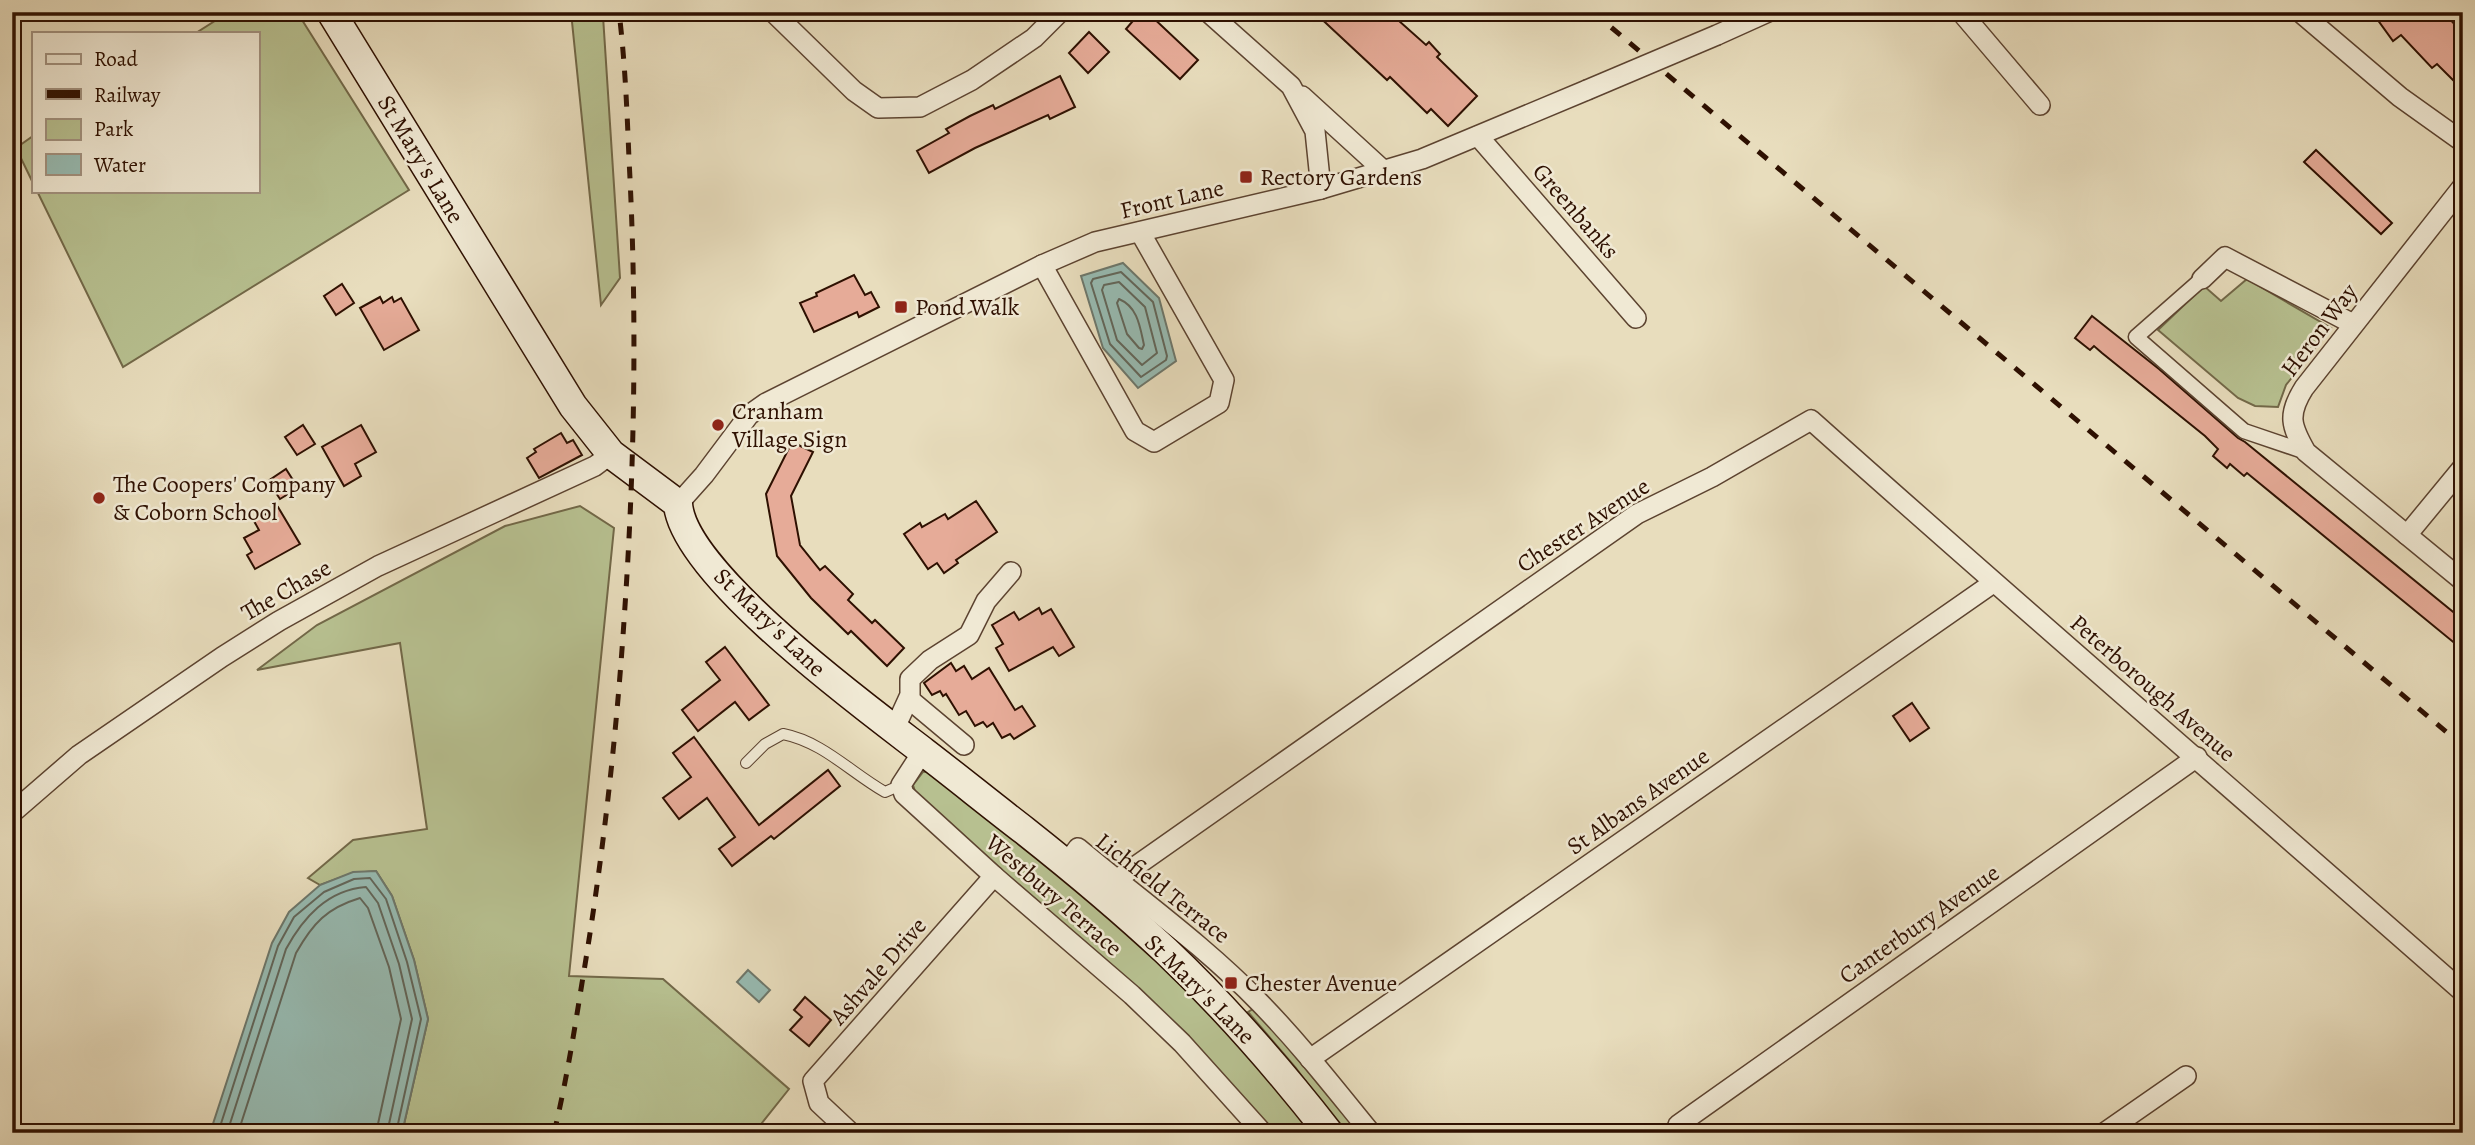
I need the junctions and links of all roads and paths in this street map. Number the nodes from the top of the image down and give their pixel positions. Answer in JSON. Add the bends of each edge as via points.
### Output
{"nodes":[{"id":1,"x":331,"y":12,"type":"edge"},
{"id":2,"x":773,"y":12,"type":"edge"},
{"id":3,"x":1060,"y":12,"type":"edge"},
{"id":4,"x":1208,"y":12,"type":"edge"},
{"id":5,"x":1768,"y":12,"type":"edge"},
{"id":6,"x":1962,"y":12,"type":"edge"},
{"id":7,"x":2300,"y":12,"type":"edge"},
{"id":8,"x":1291,"y":86,"type":"junction"},
{"id":9,"x":2040,"y":105,"type":"dead end"},
{"id":10,"x":1478,"y":136,"type":"junction"},
{"id":11,"x":2462,"y":140,"type":"edge"},
{"id":12,"x":1382,"y":170,"type":"junction"},
{"id":13,"x":2463,"y":186,"type":"edge"},
{"id":14,"x":1321,"y":189,"type":"junction"},
{"id":15,"x":1140,"y":232,"type":"junction"},
{"id":16,"x":1042,"y":265,"type":"junction"},
{"id":17,"x":2202,"y":279,"type":"joint"},
{"id":18,"x":1636,"y":318,"type":"dead end"},
{"id":19,"x":2353,"y":324,"type":"junction"},
{"id":20,"x":1811,"y":420,"type":"joint"},
{"id":21,"x":2306,"y":452,"type":"junction"},
{"id":22,"x":611,"y":454,"type":"junction"},
{"id":23,"x":2463,"y":467,"type":"edge"},
{"id":24,"x":678,"y":504,"type":"junction"},
{"id":25,"x":2407,"y":535,"type":"junction"},
{"id":26,"x":1011,"y":572,"type":"dead end"},
{"id":27,"x":2463,"y":581,"type":"edge"},
{"id":28,"x":1993,"y":583,"type":"junction"},
{"id":29,"x":909,"y":699,"type":"junction"},
{"id":30,"x":894,"y":730,"type":"junction"},
{"id":31,"x":964,"y":745,"type":"dead end"},
{"id":32,"x":923,"y":751,"type":"junction"},
{"id":33,"x":2197,"y":758,"type":"junction"},
{"id":34,"x":746,"y":763,"type":"dead end"},
{"id":35,"x":901,"y":785,"type":"junction"},
{"id":36,"x":12,"y":813,"type":"edge"},
{"id":37,"x":1066,"y":864,"type":"junction"},
{"id":38,"x":994,"y":876,"type":"junction"},
{"id":39,"x":1116,"y":880,"type":"junction"},
{"id":40,"x":2463,"y":992,"type":"edge"},
{"id":41,"x":1310,"y":1059,"type":"junction"},
{"id":42,"x":2186,"y":1076,"type":"dead end"},
{"id":43,"x":851,"y":1133,"type":"edge"},
{"id":44,"x":1263,"y":1133,"type":"edge"},
{"id":45,"x":1329,"y":1133,"type":"edge"},
{"id":46,"x":1371,"y":1133,"type":"edge"},
{"id":47,"x":1684,"y":1133,"type":"edge"},
{"id":48,"x":2104,"y":1133,"type":"edge"}],
"edges":[{"from":1,"to":22,"type":"main road","name":"St Mary's Lane","via":[[567,396]]},
{"from":2,"to":3,"type":"street","via":[[854,91],[878,108],[920,107],[972,80],[1034,38]]},
{"from":4,"to":8,"type":"street"},
{"from":5,"to":10,"type":"street","name":"Front Lane","bridge":true},
{"from":6,"to":9,"type":"street"},
{"from":7,"to":11,"type":"street","via":[[2400,97]]},
{"from":8,"to":12,"type":"street"},
{"from":8,"to":14,"type":"street","via":[[1315,131]]},
{"from":10,"to":12,"type":"street","name":"Front Lane"},
{"from":10,"to":18,"type":"street","name":"Greenbanks"},
{"from":12,"to":14,"type":"street","name":"Front Lane"},
{"from":13,"to":19,"type":"street","name":"Heron Way"},
{"from":14,"to":15,"type":"street","name":"Front Lane"},
{"from":15,"to":16,"type":"street","name":"Front Lane","via":[[1096,242]]},
{"from":15,"to":16,"type":"street","via":[[1224,380],[1219,403],[1154,442],[1135,431]]},
{"from":16,"to":24,"type":"street","name":"Front Lane","via":[[766,402],[749,415]]},
{"from":17,"to":19,"type":"street","via":[[2225,257]]},
{"from":17,"to":21,"type":"street","via":[[2136,337],[2244,432]]},
{"from":19,"to":21,"type":"street","name":"Heron Way","via":[[2293,406],[2293,430]]},
{"from":20,"to":28,"type":"street","name":"Peterborough Avenue"},
{"from":20,"to":39,"type":"street","name":"Chester Avenue","via":[[1637,514]]},
{"from":21,"to":25,"type":"street","name":"Heron Way"},
{"from":22,"to":24,"type":"main road","name":"St Mary's Lane"},
{"from":22,"to":36,"type":"street","name":"The Chase","via":[[378,566],[279,621],[79,755]]},
{"from":23,"to":25,"type":"street"},
{"from":24,"to":30,"type":"main road","name":"St Mary's Lane","via":[[679,518],[690,537],[750,608]]},
{"from":25,"to":27,"type":"street","name":"Heron Way"},
{"from":26,"to":29,"type":"street","via":[[986,601],[969,635],[930,660],[910,680]]},
{"from":28,"to":33,"type":"street","name":"Peterborough Avenue"},
{"from":28,"to":41,"type":"street","name":"St Albans Avenue"},
{"from":29,"to":30,"type":"street"},
{"from":29,"to":31,"type":"street"},
{"from":30,"to":32,"type":"main road","name":"St Mary's Lane"},
{"from":32,"to":35,"type":"street"},
{"from":32,"to":37,"type":"main road","name":"St Mary's Lane"},
{"from":33,"to":40,"type":"street","name":"Peterborough Avenue"},
{"from":33,"to":47,"type":"street","name":"Canterbury Avenue","via":[[1678,1125]]},
{"from":34,"to":35,"type":"lane","via":[[783,734],[817,745],[885,792]]},
{"from":35,"to":38,"type":"street","name":"Westbury Terrace","via":[[910,800]]},
{"from":37,"to":39,"type":"street","name":"Lichfield Terrace","via":[[1078,848]]},
{"from":37,"to":45,"type":"main road","name":"St Mary's Lane","via":[[1166,951],[1233,1020]]},
{"from":38,"to":43,"type":"street","name":"Ashvale Drive","via":[[813,1081],[819,1102]]},
{"from":38,"to":44,"type":"street","name":"Westbury Terrace","via":[[1132,995]]},
{"from":39,"to":41,"type":"street","name":"Lichfield Terrace","via":[[1219,964]]},
{"from":41,"to":46,"type":"street","name":"Lichfield Terrace"},
{"from":42,"to":48,"type":"street"}]}
